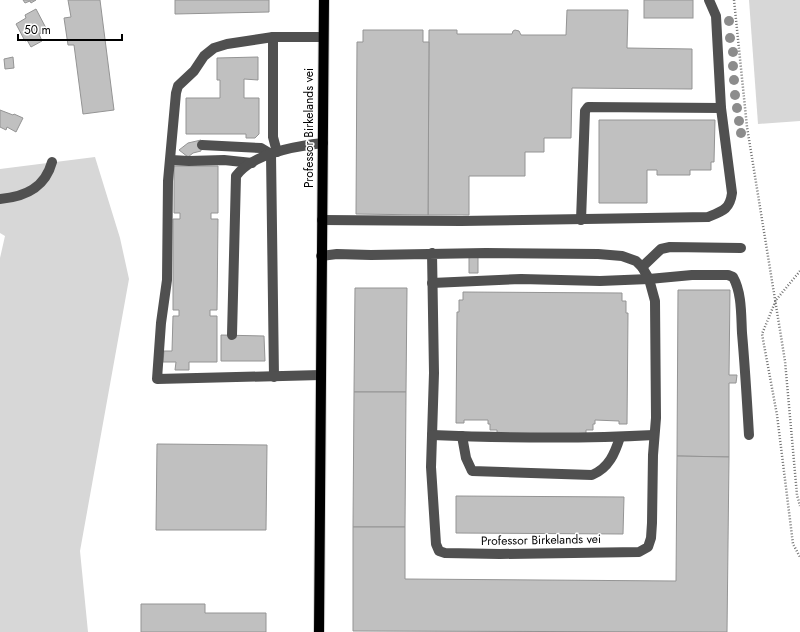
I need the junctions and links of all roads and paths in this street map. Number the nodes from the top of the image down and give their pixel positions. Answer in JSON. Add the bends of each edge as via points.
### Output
{"nodes":[{"id":1,"x":324,"y":0,"type":"edge"},
{"id":2,"x":709,"y":0,"type":"edge"},
{"id":3,"x":734,"y":0,"type":"edge"},
{"id":4,"x":273,"y":37,"type":"junction"},
{"id":5,"x":323,"y":37,"type":"junction"},
{"id":6,"x":721,"y":108,"type":"junction"},
{"id":7,"x":323,"y":143,"type":"junction"},
{"id":8,"x":202,"y":145,"type":"dead end"},
{"id":9,"x":274,"y":153,"type":"junction"},
{"id":10,"x":171,"y":160,"type":"junction"},
{"id":11,"x":52,"y":162,"type":"dead end"},
{"id":12,"x":252,"y":163,"type":"junction"},
{"id":13,"x":0,"y":199,"type":"edge"},
{"id":14,"x":322,"y":220,"type":"junction"},
{"id":15,"x":582,"y":220,"type":"junction"},
{"id":16,"x":741,"y":248,"type":"dead end"},
{"id":17,"x":432,"y":253,"type":"junction"},
{"id":18,"x":321,"y":256,"type":"junction"},
{"id":19,"x":642,"y":267,"type":"junction"},
{"id":20,"x":800,"y":271,"type":"edge"},
{"id":21,"x":649,"y":279,"type":"junction"},
{"id":22,"x":432,"y":283,"type":"junction"},
{"id":23,"x":776,"y":300,"type":"junction"},
{"id":24,"x":232,"y":335,"type":"dead end"},
{"id":25,"x":321,"y":375,"type":"junction"},
{"id":26,"x":274,"y":377,"type":"junction"},
{"id":27,"x":749,"y":434,"type":"dead end"},
{"id":28,"x":432,"y":435,"type":"junction"},
{"id":29,"x":654,"y":435,"type":"junction"},
{"id":30,"x":462,"y":436,"type":"junction"},
{"id":31,"x":620,"y":437,"type":"junction"},
{"id":32,"x":800,"y":506,"type":"edge"},
{"id":33,"x":800,"y":557,"type":"edge"},
{"id":34,"x":319,"y":632,"type":"edge"}],
"edges":[{"from":1,"to":5,"type":"main road","name":"Professor Birkelands vei"},
{"from":2,"to":6,"type":"lane","via":[[716,16]]},
{"from":3,"to":23,"type":"path","via":[[747,127]]},
{"from":4,"to":5,"type":"lane"},
{"from":4,"to":9,"type":"lane"},
{"from":4,"to":10,"type":"lane","via":[[214,48],[178,86]]},
{"from":5,"to":7,"type":"main road","name":"Professor Birkelands vei"},
{"from":6,"to":15,"type":"lane","via":[[588,107],[585,110]]},
{"from":6,"to":15,"type":"lane","via":[[732,193],[730,204],[722,211],[708,217]]},
{"from":7,"to":9,"type":"lane","via":[[302,145]]},
{"from":7,"to":14,"type":"main road","name":"Professor Birkelands vei"},
{"from":8,"to":9,"type":"lane","via":[[261,148]]},
{"from":9,"to":12,"type":"lane"},
{"from":9,"to":26,"type":"lane"},
{"from":10,"to":12,"type":"lane"},
{"from":10,"to":26,"type":"lane","via":[[168,181],[167,280],[157,379]]},
{"from":11,"to":13,"type":"lane","via":[[45,178],[38,186],[22,195]]},
{"from":12,"to":24,"type":"lane","via":[[241,169],[236,176]]},
{"from":14,"to":15,"type":"lane"},
{"from":14,"to":18,"type":"main road","name":"Professor Birkelands vei"},
{"from":16,"to":19,"type":"lane","via":[[670,247],[661,249]]},
{"from":17,"to":18,"type":"lane","name":"Professor Birkelands vei"},
{"from":17,"to":19,"type":"lane","name":"Professor Birkelands vei","via":[[598,254],[622,256],[636,261]]},
{"from":17,"to":22,"type":"lane","name":"Professor Birkelands vei"},
{"from":18,"to":25,"type":"main road","name":"Professor Birkelands vei"},
{"from":19,"to":21,"type":"lane","name":"Professor Birkelands vei"},
{"from":20,"to":23,"type":"path"},
{"from":21,"to":22,"type":"lane","via":[[521,279]]},
{"from":21,"to":27,"type":"lane","via":[[728,275],[737,284]]},
{"from":21,"to":29,"type":"lane","name":"Professor Birkelands vei","via":[[655,301]]},
{"from":22,"to":28,"type":"lane","name":"Professor Birkelands vei"},
{"from":23,"to":32,"type":"path"},
{"from":23,"to":33,"type":"path","via":[[762,334],[777,414],[793,544]]},
{"from":25,"to":26,"type":"lane"},
{"from":25,"to":34,"type":"main road","name":"Professor Birkelands vei"},
{"from":28,"to":29,"type":"lane","name":"Professor Birkelands vei","via":[[431,467],[436,544],[439,551],[500,554],[639,552],[648,547],[652,523]]},
{"from":28,"to":30,"type":"lane"},
{"from":29,"to":31,"type":"lane"},
{"from":30,"to":31,"type":"lane"},
{"from":30,"to":31,"type":"lane","via":[[466,458],[472,471],[592,475],[599,473],[609,462]]}]}
